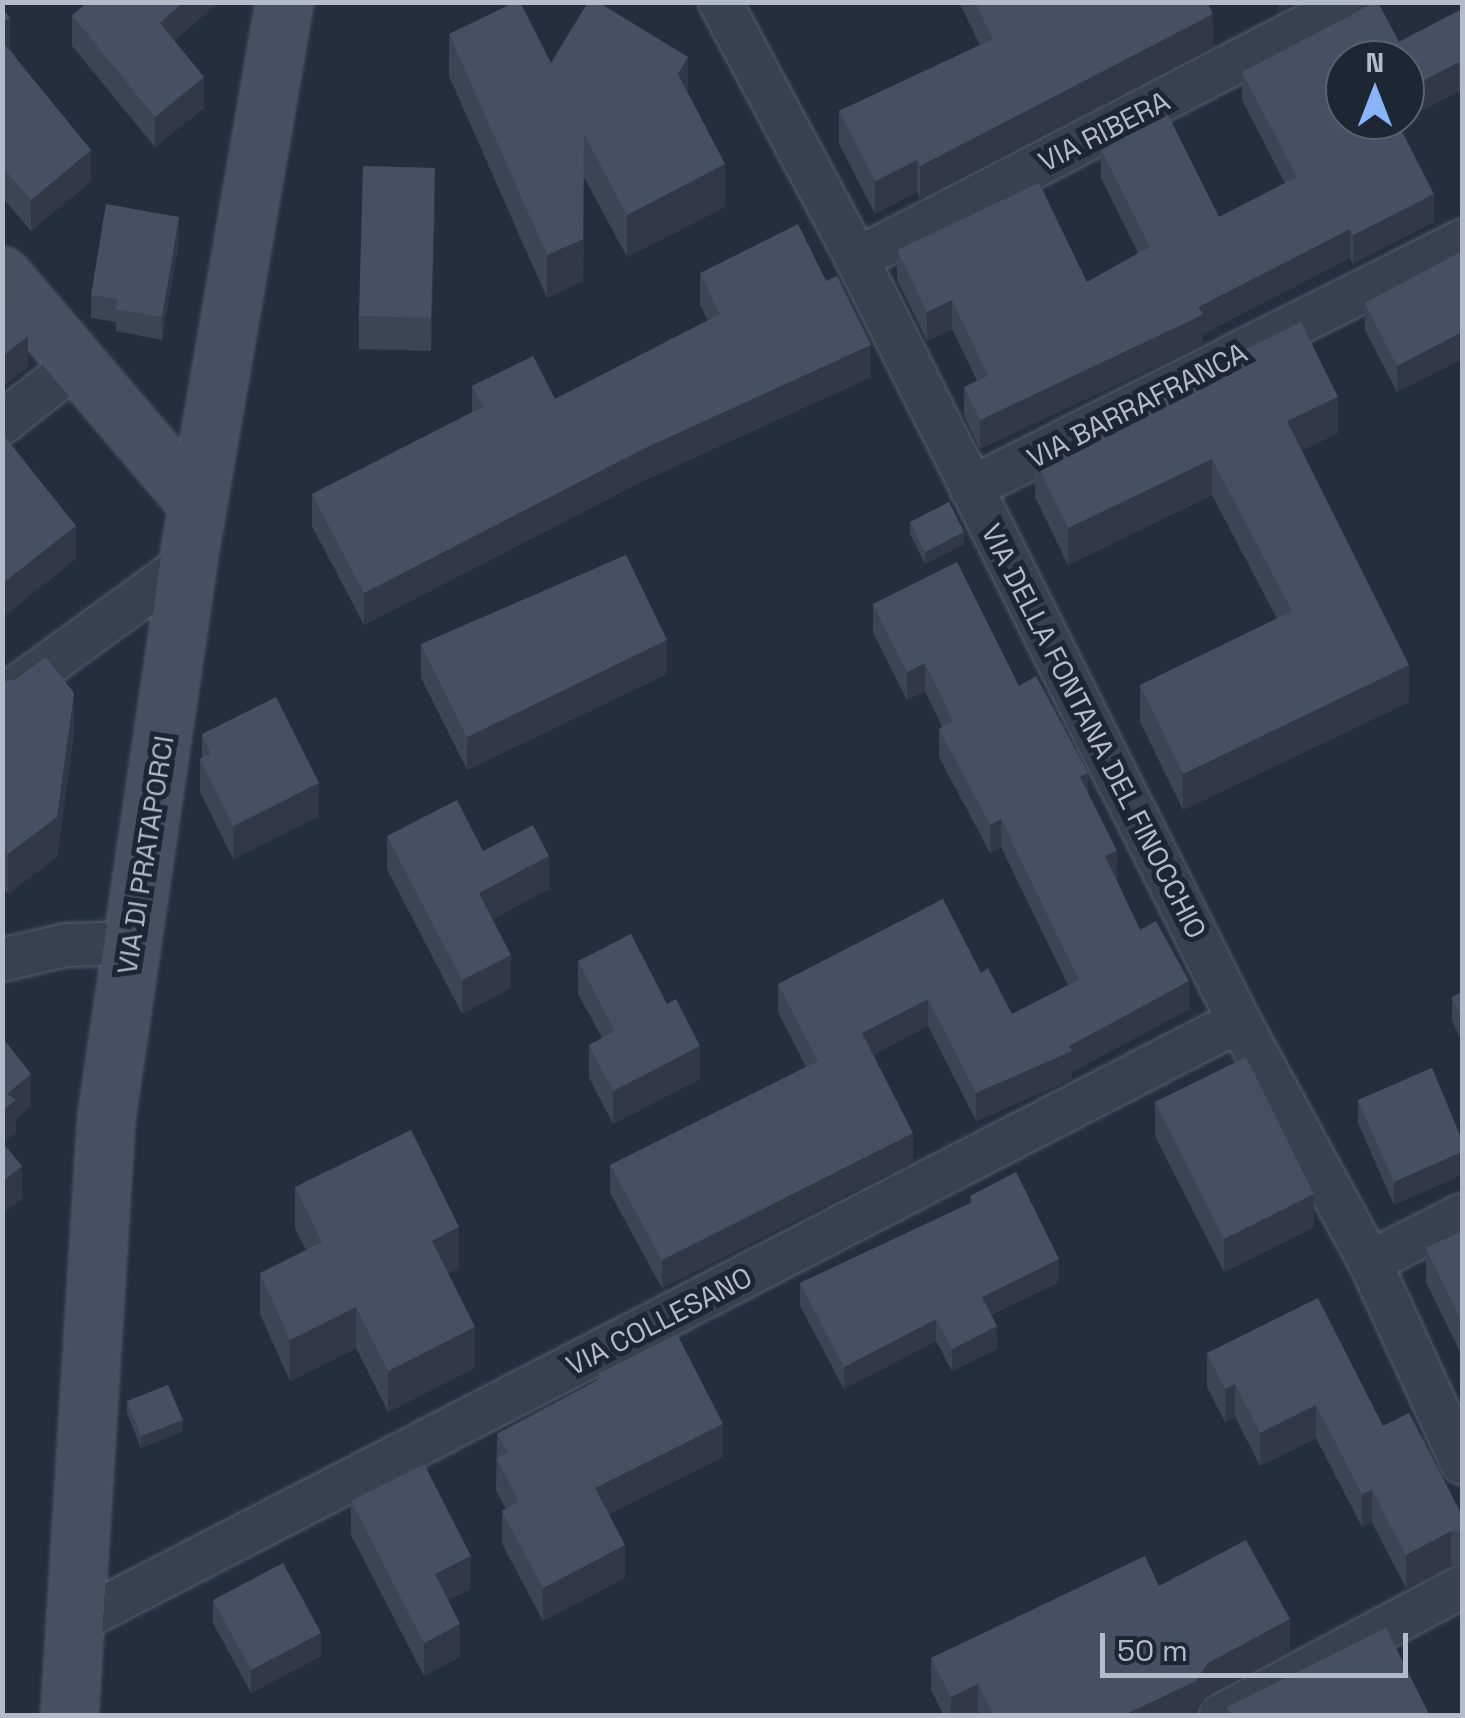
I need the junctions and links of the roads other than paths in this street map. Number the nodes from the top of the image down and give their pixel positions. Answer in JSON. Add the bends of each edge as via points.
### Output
{"nodes":[{"id":1,"x":284,"y":2,"type":"edge"},
{"id":2,"x":720,"y":2,"type":"edge"},
{"id":3,"x":1352,"y":2,"type":"edge"},
{"id":4,"x":1462,"y":241,"type":"edge"},
{"id":5,"x":856,"y":259,"type":"junction"},
{"id":6,"x":2,"y":275,"type":"edge"},
{"id":7,"x":77,"y":364,"type":"junction"},
{"id":8,"x":2,"y":423,"type":"edge"},
{"id":9,"x":972,"y":488,"type":"junction"},
{"id":10,"x":197,"y":504,"type":"junction"},
{"id":11,"x":188,"y":563,"type":"junction"},
{"id":12,"x":2,"y":698,"type":"edge"},
{"id":13,"x":132,"y":943,"type":"junction"},
{"id":14,"x":2,"y":960,"type":"edge"},
{"id":15,"x":1240,"y":1021,"type":"junction"},
{"id":16,"x":1462,"y":1215,"type":"edge"},
{"id":17,"x":1370,"y":1262,"type":"junction"},
{"id":18,"x":1462,"y":1463,"type":"edge"},
{"id":19,"x":1462,"y":1587,"type":"edge"},
{"id":20,"x":78,"y":1621,"type":"junction"},
{"id":21,"x":69,"y":1716,"type":"edge"},
{"id":22,"x":1220,"y":1716,"type":"edge"}],
"edges":[{"from":1,"to":10,"type":"street","name":"VIA DI PRATAPORCI"},
{"from":2,"to":5,"type":"street","name":"VIA DELLA FONTANA DEL FINOCCHIO"},
{"from":3,"to":5,"type":"street","name":"VIA RIBERA"},
{"from":4,"to":9,"type":"street","name":"VIA BARRAFRANCA"},
{"from":5,"to":9,"type":"street","name":"VIA DELLA FONTANA DEL FINOCCHIO"},
{"from":6,"to":7,"type":"street"},
{"from":7,"to":8,"type":"street"},
{"from":7,"to":10,"type":"street"},
{"from":9,"to":15,"type":"street","name":"VIA DELLA FONTANA DEL FINOCCHIO"},
{"from":10,"to":11,"type":"street","name":"VIA DI PRATAPORCI"},
{"from":11,"to":12,"type":"street"},
{"from":11,"to":13,"type":"street","name":"VIA DI PRATAPORCI"},
{"from":13,"to":14,"type":"street","via":[[66,945]]},
{"from":13,"to":20,"type":"street","name":"VIA DI PRATAPORCI","via":[[100,1183]]},
{"from":15,"to":17,"type":"street","name":"VIA DELLA FONTANA DEL FINOCCHIO"},
{"from":15,"to":20,"type":"street","name":"VIA COLLESANO"},
{"from":16,"to":17,"type":"street"},
{"from":17,"to":18,"type":"street","name":"VIA DELLA FONTANA DEL FINOCCHIO"},
{"from":19,"to":22,"type":"street"},
{"from":20,"to":21,"type":"street","name":"VIA DI PRATAPORCI"}]}
